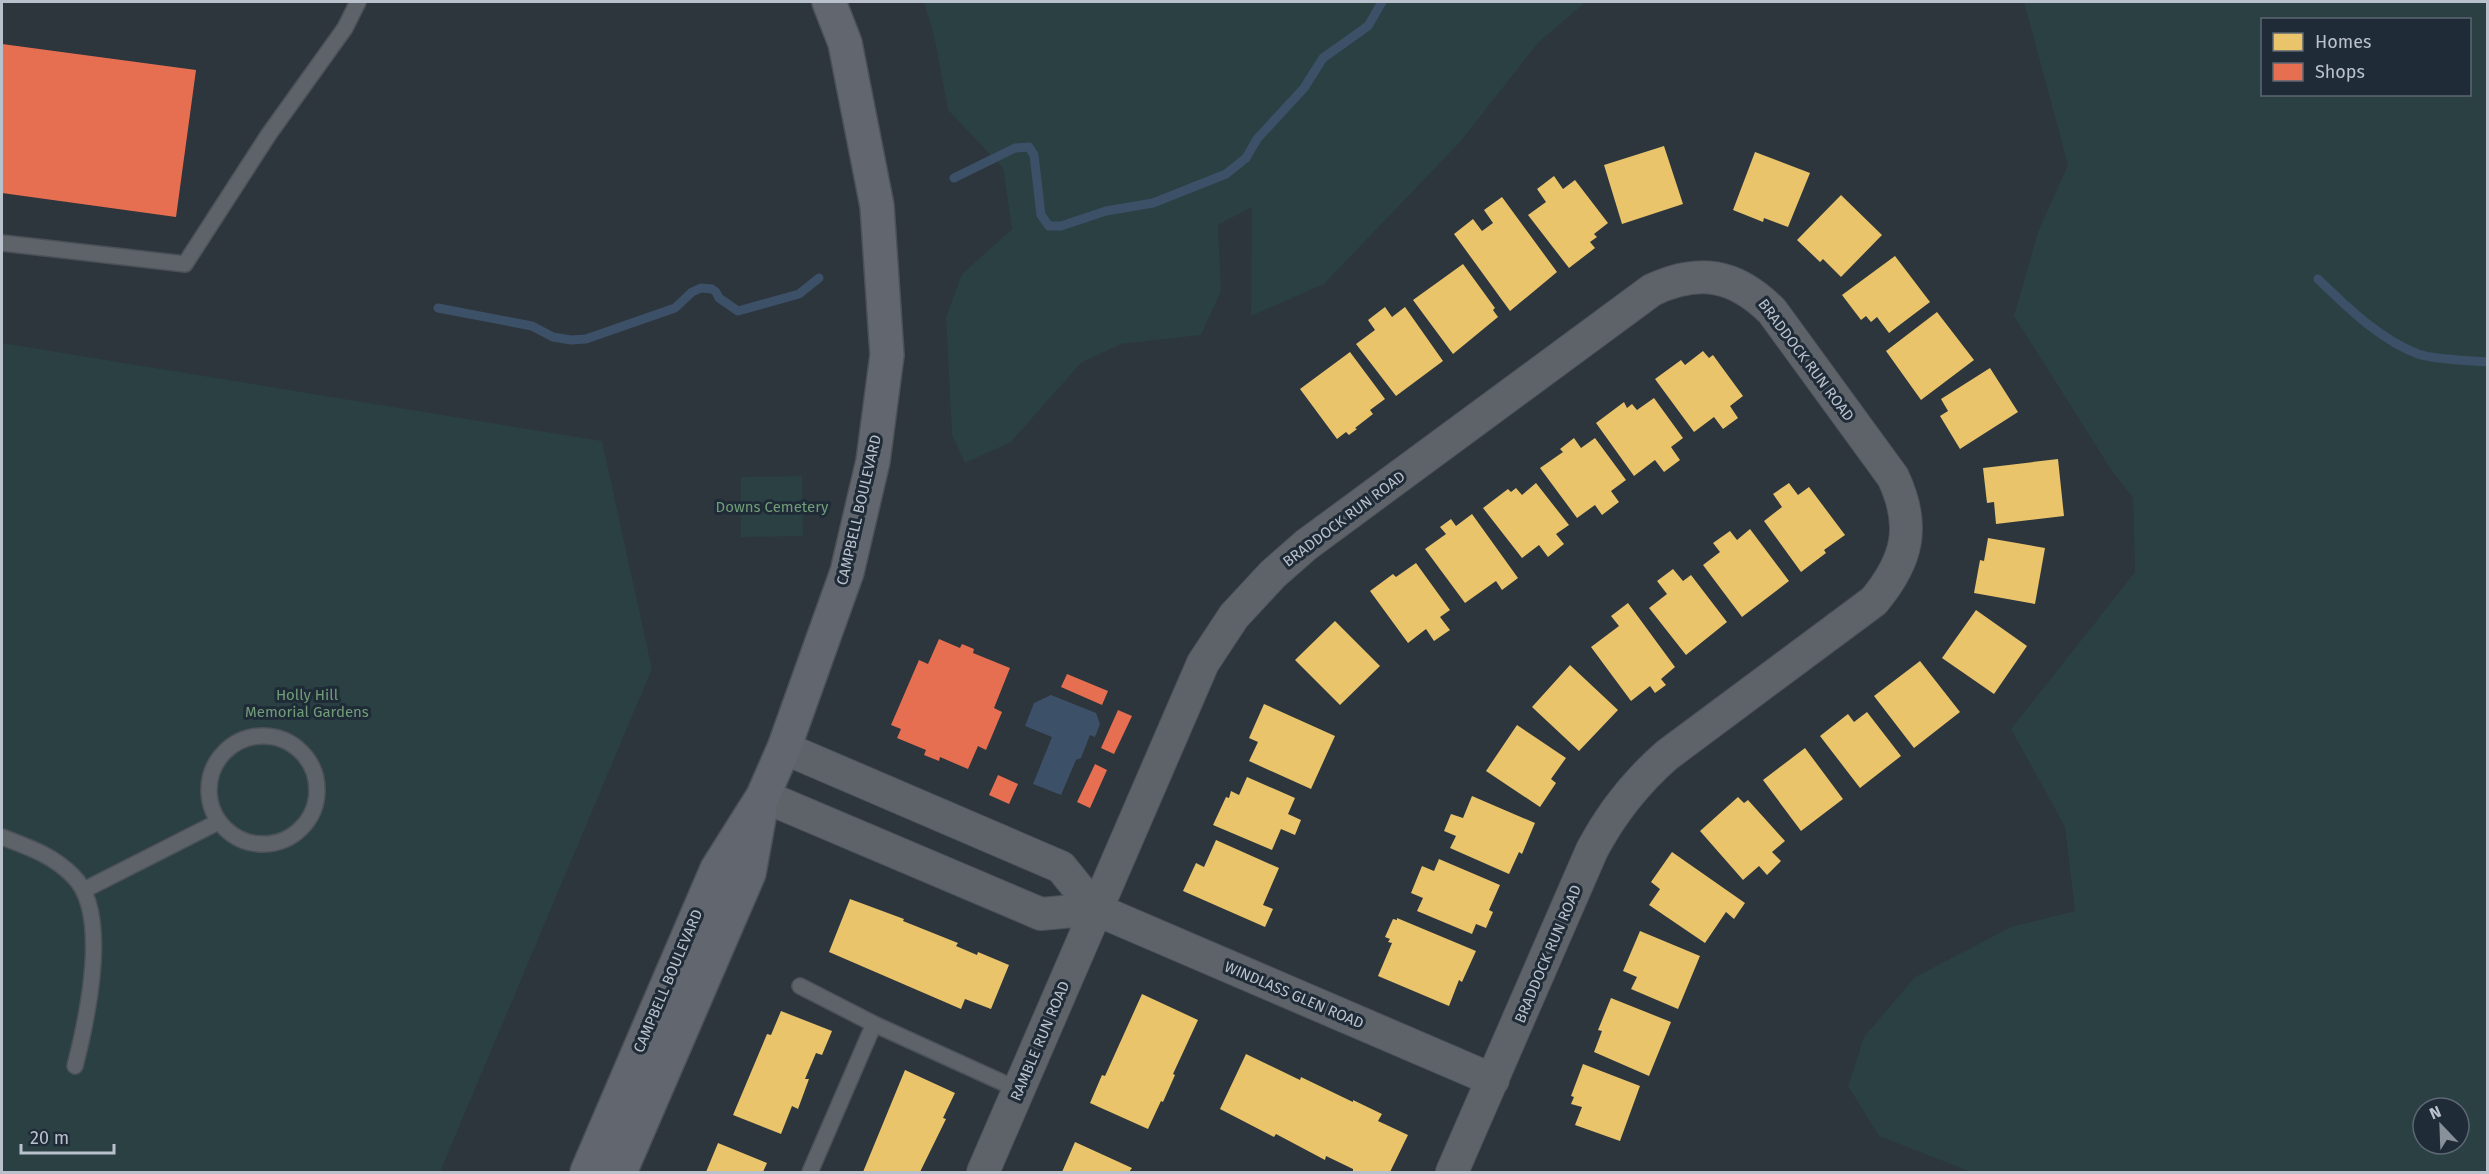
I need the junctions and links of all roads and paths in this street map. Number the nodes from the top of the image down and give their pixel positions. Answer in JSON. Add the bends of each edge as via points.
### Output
{"nodes":[{"id":1,"x":358,"y":2,"type":"edge"},
{"id":2,"x":829,"y":2,"type":"edge"},
{"id":3,"x":2,"y":243,"type":"edge"},
{"id":4,"x":784,"y":748,"type":"junction"},
{"id":5,"x":763,"y":795,"type":"junction"},
{"id":6,"x":218,"y":822,"type":"junction"},
{"id":7,"x":2,"y":837,"type":"edge"},
{"id":8,"x":84,"y":890,"type":"junction"},
{"id":9,"x":1095,"y":909,"type":"junction"},
{"id":10,"x":800,"y":986,"type":"dead end"},
{"id":11,"x":874,"y":1024,"type":"junction"},
{"id":12,"x":75,"y":1066,"type":"dead end"},
{"id":13,"x":1493,"y":1080,"type":"junction"},
{"id":14,"x":1019,"y":1090,"type":"junction"},
{"id":15,"x":587,"y":1173,"type":"edge"},
{"id":16,"x":620,"y":1173,"type":"edge"},
{"id":17,"x":810,"y":1173,"type":"edge"},
{"id":18,"x":983,"y":1173,"type":"edge"},
{"id":19,"x":1452,"y":1173,"type":"edge"}],
"edges":[{"from":1,"to":3,"type":"lane","via":[[345,28],[269,134],[185,264]]},
{"from":2,"to":4,"type":"street","name":"CAMPBELL BOULEVARD","via":[[845,43],[877,206],[887,355],[873,461],[847,572]]},
{"from":4,"to":5,"type":"street","name":"CAMPBELL BOULEVARD"},
{"from":4,"to":9,"type":"street","name":"WINDLASS GLEN ROAD","via":[[1061,867]]},
{"from":5,"to":9,"type":"street","name":"WINDLASS GLEN ROAD","via":[[1041,914]]},
{"from":5,"to":15,"type":"street","name":"CAMPBELL BOULEVARD","via":[[717,868]]},
{"from":5,"to":16,"type":"street","name":"CAMPBELL BOULEVARD","via":[[748,873]]},
{"from":6,"to":6,"type":"lane","via":[[209,802],[209,782],[221,754],[234,743],[251,736],[273,736],[293,745],[307,758],[314,771],[317,799],[306,824],[291,836],[273,844],[256,844],[240,840]]},
{"from":6,"to":8,"type":"lane"},
{"from":7,"to":8,"type":"lane","via":[[53,859],[75,876]]},
{"from":8,"to":12,"type":"lane","via":[[95,936],[85,1030]]},
{"from":9,"to":13,"type":"street","name":"WINDLASS GLEN ROAD"},
{"from":9,"to":13,"type":"street","name":"BRADDOCK RUN ROAD","via":[[1203,663],[1234,616],[1273,574],[1316,538],[1652,290],[1673,280],[1696,276],[1719,278],[1740,286],[1772,311],[1893,477],[1906,516],[1903,556],[1874,601],[1667,755],[1623,799],[1593,850]]},
{"from":9,"to":14,"type":"street","name":"RAMBLE RUN ROAD"},
{"from":10,"to":11,"type":"lane"},
{"from":11,"to":14,"type":"lane"},
{"from":11,"to":17,"type":"lane"},
{"from":13,"to":19,"type":"street","name":"BRADDOCK RUN ROAD"},
{"from":14,"to":18,"type":"street","name":"RAMBLE RUN ROAD"}]}
